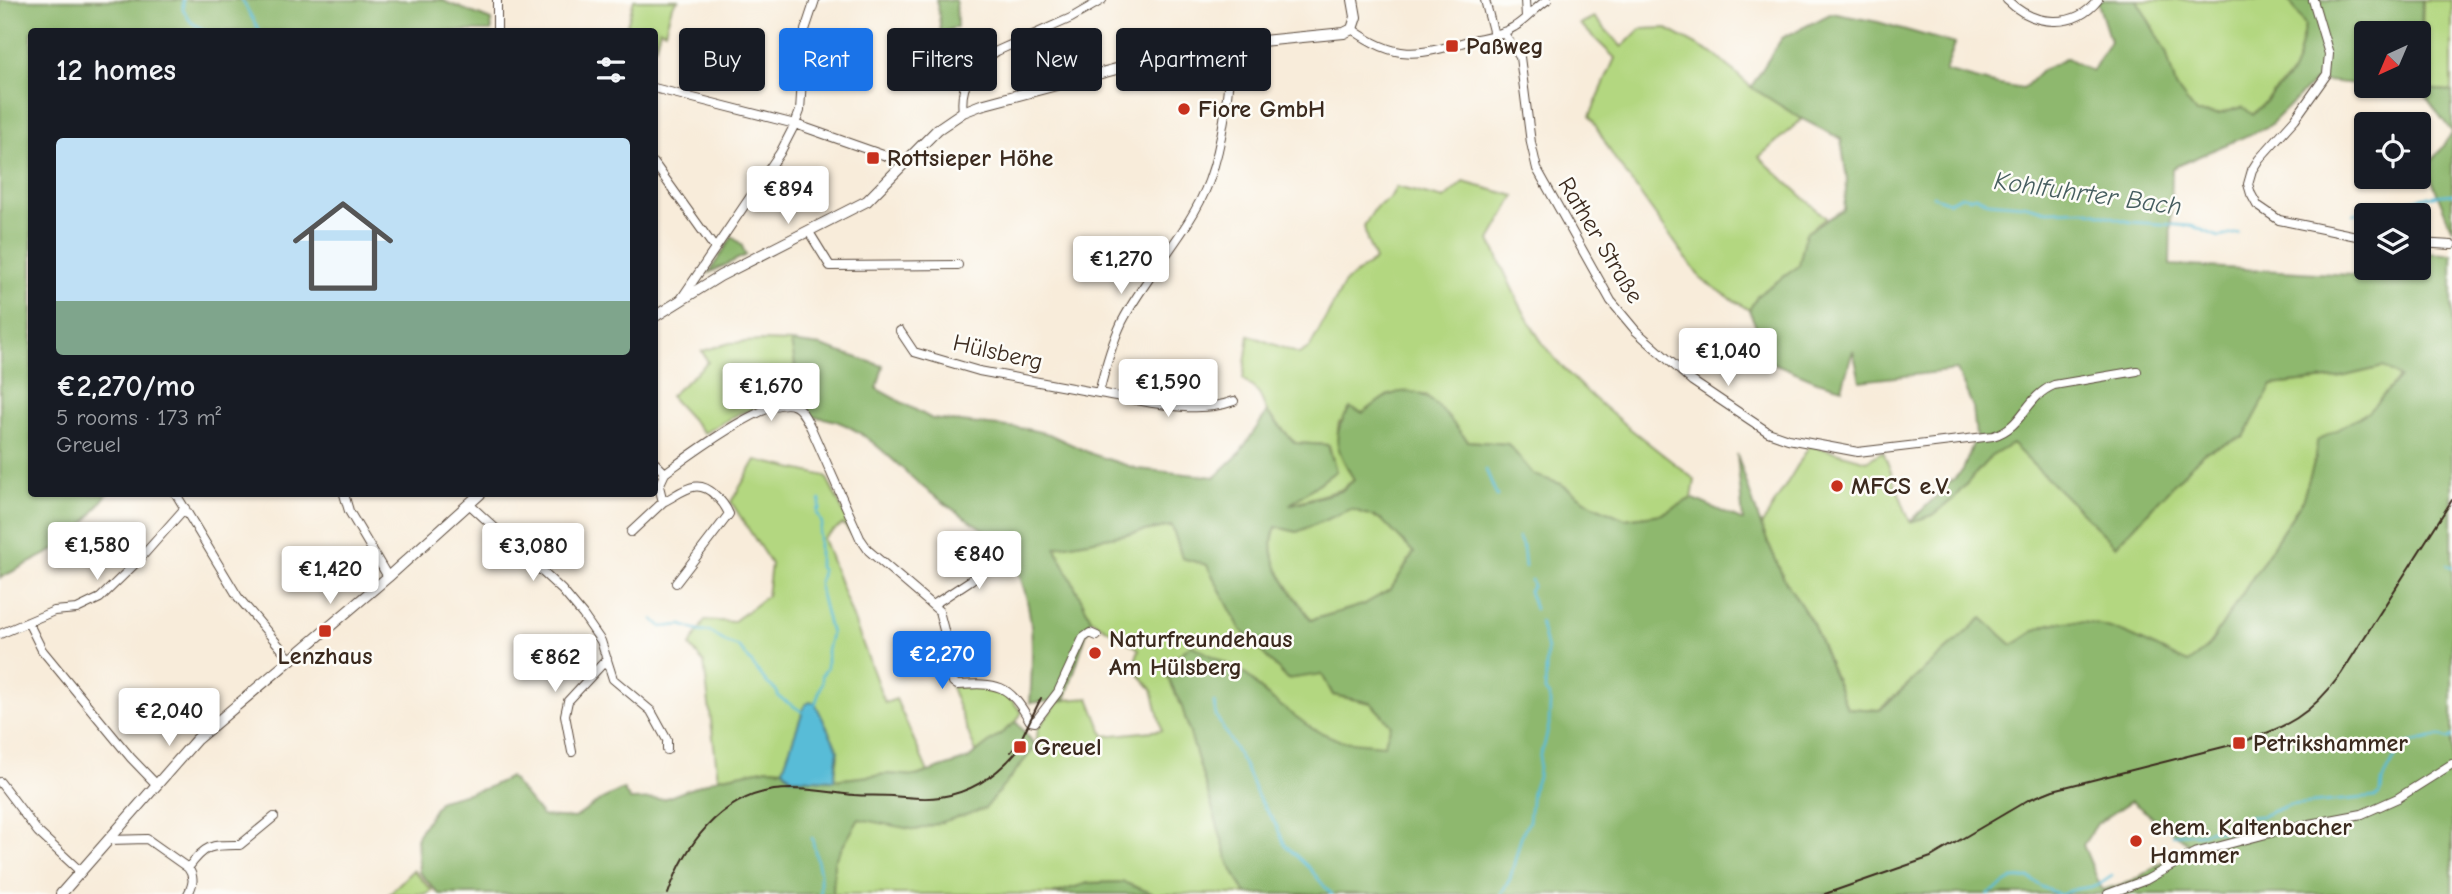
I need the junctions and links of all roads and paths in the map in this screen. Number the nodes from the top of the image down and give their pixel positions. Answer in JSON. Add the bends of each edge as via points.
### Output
{"nodes":[{"id":1,"x":497,"y":0,"type":"edge"},
{"id":2,"x":815,"y":0,"type":"edge"},
{"id":3,"x":1102,"y":0,"type":"edge"},
{"id":4,"x":1353,"y":0,"type":"edge"},
{"id":5,"x":1485,"y":0,"type":"edge"},
{"id":6,"x":1525,"y":0,"type":"edge"},
{"id":7,"x":1547,"y":0,"type":"edge"},
{"id":8,"x":2007,"y":0,"type":"edge"},
{"id":9,"x":2098,"y":0,"type":"edge"},
{"id":10,"x":2313,"y":0,"type":"edge"},
{"id":11,"x":1526,"y":17,"type":"junction"},
{"id":12,"x":497,"y":28,"type":"edge"},
{"id":13,"x":1352,"y":29,"type":"junction"},
{"id":14,"x":1499,"y":34,"type":"junction"},
{"id":15,"x":1271,"y":40,"type":"edge"},
{"id":16,"x":1116,"y":68,"type":"edge"},
{"id":17,"x":658,"y":89,"type":"edge"},
{"id":18,"x":1228,"y":91,"type":"edge"},
{"id":19,"x":963,"y":112,"type":"junction"},
{"id":20,"x":795,"y":124,"type":"junction"},
{"id":21,"x":906,"y":163,"type":"junction"},
{"id":22,"x":658,"y":169,"type":"edge"},
{"id":23,"x":810,"y":232,"type":"junction"},
{"id":24,"x":2354,"y":236,"type":"edge"},
{"id":25,"x":2431,"y":244,"type":"edge"},
{"id":26,"x":2452,"y":245,"type":"edge"},
{"id":27,"x":714,"y":247,"type":"junction"},
{"id":28,"x":958,"y":265,"type":"dead end"},
{"id":29,"x":681,"y":299,"type":"junction"},
{"id":30,"x":658,"y":314,"type":"edge"},
{"id":31,"x":900,"y":331,"type":"dead end"},
{"id":32,"x":2137,"y":371,"type":"dead end"},
{"id":33,"x":1099,"y":393,"type":"junction"},
{"id":34,"x":1234,"y":401,"type":"dead end"},
{"id":35,"x":658,"y":466,"type":"edge"},
{"id":36,"x":665,"y":473,"type":"junction"},
{"id":37,"x":178,"y":497,"type":"edge"},
{"id":38,"x":345,"y":497,"type":"edge"},
{"id":39,"x":477,"y":497,"type":"edge"},
{"id":40,"x":663,"y":502,"type":"junction"},
{"id":41,"x":470,"y":504,"type":"junction"},
{"id":42,"x":185,"y":508,"type":"junction"},
{"id":43,"x":631,"y":532,"type":"dead end"},
{"id":44,"x":1004,"y":549,"type":"dead end"},
{"id":45,"x":388,"y":576,"type":"junction"},
{"id":46,"x":676,"y":583,"type":"dead end"},
{"id":47,"x":933,"y":606,"type":"junction"},
{"id":48,"x":28,"y":622,"type":"junction"},
{"id":49,"x":0,"y":634,"type":"edge"},
{"id":50,"x":1097,"y":636,"type":"dead end"},
{"id":51,"x":607,"y":659,"type":"junction"},
{"id":52,"x":290,"y":660,"type":"junction"},
{"id":53,"x":667,"y":750,"type":"dead end"},
{"id":54,"x":572,"y":752,"type":"dead end"},
{"id":55,"x":2452,"y":764,"type":"edge"},
{"id":56,"x":0,"y":782,"type":"edge"},
{"id":57,"x":157,"y":785,"type":"junction"},
{"id":58,"x":274,"y":817,"type":"dead end"},
{"id":59,"x":109,"y":840,"type":"junction"},
{"id":60,"x":188,"y":868,"type":"junction"},
{"id":61,"x":81,"y":872,"type":"junction"},
{"id":62,"x":61,"y":894,"type":"edge"},
{"id":63,"x":188,"y":894,"type":"edge"},
{"id":64,"x":2108,"y":894,"type":"edge"}],
"edges":[{"from":1,"to":12,"type":"street"},
{"from":2,"to":20,"type":"street","via":[[805,30],[800,111]]},
{"from":3,"to":19,"type":"street","via":[[988,57],[965,83]]},
{"from":4,"to":13,"type":"street","via":[[1356,16]]},
{"from":5,"to":14,"type":"street"},
{"from":6,"to":11,"type":"street"},
{"from":7,"to":11,"type":"street"},
{"from":8,"to":9,"type":"street","via":[[2049,22],[2072,20]]},
{"from":10,"to":24,"type":"street","via":[[2329,54],[2327,74],[2259,159],[2248,184],[2257,205],[2279,220]]},
{"from":11,"to":14,"type":"street"},
{"from":13,"to":14,"type":"street","via":[[1373,45],[1397,52],[1436,50]]},
{"from":13,"to":15,"type":"street"},
{"from":14,"to":32,"type":"street","name":"Rather Straße","via":[[1520,57],[1536,169],[1611,301],[1636,331],[1692,381],[1768,432],[1858,452],[1993,436],[2006,432],[2032,399],[2054,384]]},
{"from":16,"to":19,"type":"street"},
{"from":17,"to":20,"type":"street"},
{"from":18,"to":33,"type":"street","via":[[1209,180],[1123,321],[1108,354]]},
{"from":19,"to":21,"type":"street"},
{"from":20,"to":21,"type":"street"},
{"from":20,"to":27,"type":"street"},
{"from":21,"to":23,"type":"street","via":[[867,201]]},
{"from":22,"to":27,"type":"street"},
{"from":23,"to":28,"type":"street","via":[[830,266]]},
{"from":23,"to":29,"type":"street"},
{"from":25,"to":26,"type":"street"},
{"from":27,"to":29,"type":"street"},
{"from":29,"to":30,"type":"street"},
{"from":31,"to":33,"type":"street","name":"Hülsberg","via":[[915,352],[979,371]]},
{"from":33,"to":34,"type":"street","name":"Hülsberg","via":[[1216,408]]},
{"from":35,"to":36,"type":"street"},
{"from":36,"to":40,"type":"street","via":[[659,485]]},
{"from":36,"to":47,"type":"street","via":[[751,415],[793,405],[811,428],[869,551]]},
{"from":37,"to":42,"type":"street"},
{"from":38,"to":45,"type":"street"},
{"from":39,"to":41,"type":"street"},
{"from":40,"to":43,"type":"street"},
{"from":40,"to":46,"type":"street","via":[[696,485],[706,487],[729,514]]},
{"from":41,"to":45,"type":"street"},
{"from":41,"to":51,"type":"street","via":[[562,590],[601,641]]},
{"from":42,"to":48,"type":"street","via":[[100,598]]},
{"from":42,"to":52,"type":"street","via":[[238,597]]},
{"from":44,"to":47,"type":"street","via":[[971,580]]},
{"from":45,"to":52,"type":"street"},
{"from":47,"to":50,"type":"street","via":[[942,617],[953,682],[996,685],[1017,700],[1032,722],[1058,692],[1083,638],[1090,633]]},
{"from":48,"to":49,"type":"street"},
{"from":48,"to":57,"type":"street","via":[[42,650]]},
{"from":51,"to":53,"type":"street","via":[[613,679],[651,711],[667,740]]},
{"from":51,"to":54,"type":"street","via":[[566,707]]},
{"from":52,"to":57,"type":"street","via":[[196,740]]},
{"from":55,"to":64,"type":"street","via":[[2362,814],[2194,853],[2146,880]]},
{"from":56,"to":61,"type":"street","via":[[38,832]]},
{"from":57,"to":59,"type":"street"},
{"from":58,"to":60,"type":"street","via":[[240,845],[211,845],[200,851]]},
{"from":59,"to":60,"type":"street","via":[[147,839]]},
{"from":59,"to":61,"type":"street"},
{"from":60,"to":63,"type":"street","via":[[192,876]]},
{"from":61,"to":62,"type":"street"}]}
